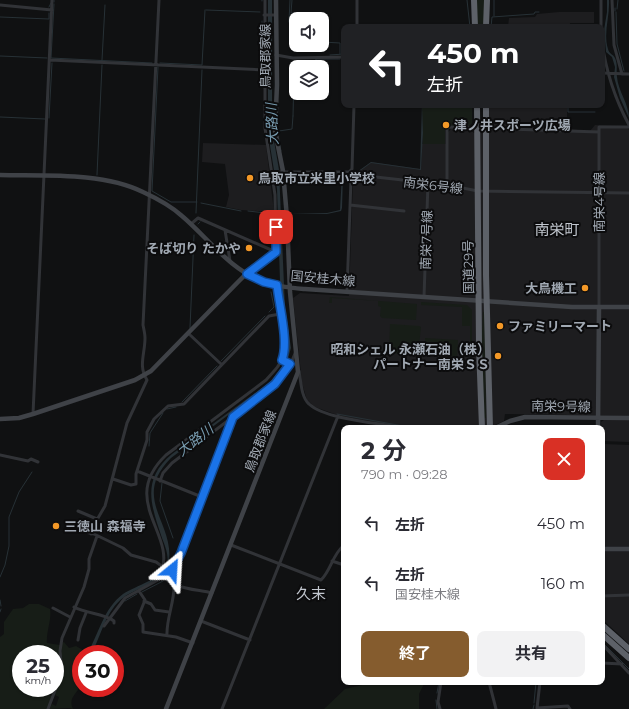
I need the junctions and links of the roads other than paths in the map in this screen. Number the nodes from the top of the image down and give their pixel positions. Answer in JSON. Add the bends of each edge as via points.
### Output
{"nodes":[{"id":1,"x":52,"y":0,"type":"edge"},
{"id":2,"x":159,"y":0,"type":"edge"},
{"id":3,"x":265,"y":0,"type":"edge"},
{"id":4,"x":276,"y":0,"type":"edge"},
{"id":5,"x":357,"y":0,"type":"edge"},
{"id":6,"x":473,"y":0,"type":"edge"},
{"id":7,"x":488,"y":0,"type":"edge"},
{"id":8,"x":601,"y":0,"type":"edge"},
{"id":9,"x":612,"y":0,"type":"edge"},
{"id":10,"x":0,"y":5,"type":"edge"},
{"id":11,"x":52,"y":10,"type":"junction"},
{"id":12,"x":265,"y":15,"type":"junction"},
{"id":13,"x":275,"y":15,"type":"junction"},
{"id":14,"x":357,"y":24,"type":"edge"},
{"id":15,"x":475,"y":24,"type":"edge"},
{"id":16,"x":486,"y":24,"type":"edge"},
{"id":17,"x":601,"y":24,"type":"edge"},
{"id":18,"x":605,"y":52,"type":"edge"},
{"id":19,"x":276,"y":55,"type":"junction"},
{"id":20,"x":341,"y":57,"type":"edge"},
{"id":21,"x":50,"y":60,"type":"junction"},
{"id":22,"x":156,"y":65,"type":"junction"},
{"id":23,"x":265,"y":70,"type":"junction"},
{"id":24,"x":611,"y":73,"type":"junction"},
{"id":25,"x":605,"y":74,"type":"edge"},
{"id":26,"x":623,"y":74,"type":"junction"},
{"id":27,"x":629,"y":74,"type":"edge"},
{"id":28,"x":354,"y":108,"type":"edge"},
{"id":29,"x":477,"y":108,"type":"edge"},
{"id":30,"x":486,"y":108,"type":"edge"},
{"id":31,"x":629,"y":126,"type":"edge"},
{"id":32,"x":477,"y":127,"type":"junction"},
{"id":33,"x":486,"y":128,"type":"junction"},
{"id":34,"x":599,"y":132,"type":"junction"},
{"id":35,"x":282,"y":171,"type":"junction"},
{"id":36,"x":272,"y":172,"type":"junction"},
{"id":37,"x":0,"y":175,"type":"edge"},
{"id":38,"x":45,"y":176,"type":"junction"},
{"id":39,"x":428,"y":183,"type":"junction"},
{"id":40,"x":447,"y":185,"type":"junction"},
{"id":41,"x":487,"y":190,"type":"junction"},
{"id":42,"x":478,"y":191,"type":"junction"},
{"id":43,"x":599,"y":192,"type":"junction"},
{"id":44,"x":629,"y":193,"type":"edge"},
{"id":45,"x":150,"y":196,"type":"junction"},
{"id":46,"x":350,"y":205,"type":"junction"},
{"id":47,"x":404,"y":211,"type":"dead end"},
{"id":48,"x":191,"y":224,"type":"junction"},
{"id":49,"x":225,"y":230,"type":"junction"},
{"id":50,"x":276,"y":252,"type":"junction"},
{"id":51,"x":230,"y":261,"type":"junction"},
{"id":52,"x":247,"y":274,"type":"junction"},
{"id":53,"x":278,"y":285,"type":"junction"},
{"id":54,"x":288,"y":287,"type":"junction"},
{"id":55,"x":347,"y":292,"type":"junction"},
{"id":56,"x":424,"y":297,"type":"junction"},
{"id":57,"x":479,"y":300,"type":"junction"},
{"id":58,"x":487,"y":301,"type":"junction"},
{"id":59,"x":599,"y":307,"type":"junction"},
{"id":60,"x":629,"y":307,"type":"edge"},
{"id":61,"x":280,"y":314,"type":"junction"},
{"id":62,"x":189,"y":334,"type":"junction"},
{"id":63,"x":296,"y":350,"type":"junction"},
{"id":64,"x":282,"y":360,"type":"junction"},
{"id":65,"x":221,"y":364,"type":"junction"},
{"id":66,"x":290,"y":364,"type":"junction"},
{"id":67,"x":298,"y":367,"type":"junction"},
{"id":68,"x":144,"y":375,"type":"junction"},
{"id":69,"x":33,"y":414,"type":"junction"},
{"id":70,"x":338,"y":416,"type":"junction"},
{"id":71,"x":233,"y":417,"type":"junction"},
{"id":72,"x":598,"y":418,"type":"junction"},
{"id":73,"x":629,"y":418,"type":"edge"},
{"id":74,"x":0,"y":419,"type":"edge"},
{"id":75,"x":388,"y":425,"type":"edge"},
{"id":76,"x":482,"y":425,"type":"edge"},
{"id":77,"x":490,"y":425,"type":"edge"},
{"id":78,"x":501,"y":425,"type":"edge"},
{"id":79,"x":598,"y":425,"type":"edge"},
{"id":80,"x":0,"y":455,"type":"edge"},
{"id":81,"x":38,"y":462,"type":"dead end"},
{"id":82,"x":137,"y":471,"type":"junction"},
{"id":83,"x":151,"y":478,"type":"junction"},
{"id":84,"x":113,"y":479,"type":"junction"},
{"id":85,"x":159,"y":481,"type":"junction"},
{"id":86,"x":202,"y":497,"type":"junction"},
{"id":87,"x":78,"y":510,"type":"dead end"},
{"id":88,"x":97,"y":519,"type":"junction"},
{"id":89,"x":77,"y":530,"type":"dead end"},
{"id":90,"x":91,"y":534,"type":"junction"},
{"id":91,"x":97,"y":536,"type":"junction"},
{"id":92,"x":231,"y":545,"type":"junction"},
{"id":93,"x":341,"y":548,"type":"edge"},
{"id":94,"x":605,"y":549,"type":"edge"},
{"id":95,"x":629,"y":549,"type":"edge"},
{"id":96,"x":332,"y":561,"type":"junction"},
{"id":97,"x":280,"y":564,"type":"junction"},
{"id":98,"x":341,"y":564,"type":"edge"},
{"id":99,"x":163,"y":567,"type":"junction"},
{"id":100,"x":163,"y":578,"type":"junction"},
{"id":101,"x":174,"y":584,"type":"junction"},
{"id":102,"x":139,"y":591,"type":"junction"},
{"id":103,"x":212,"y":593,"type":"junction"},
{"id":104,"x":629,"y":595,"type":"edge"},
{"id":105,"x":605,"y":596,"type":"edge"},
{"id":106,"x":144,"y":601,"type":"junction"},
{"id":107,"x":74,"y":607,"type":"junction"},
{"id":108,"x":53,"y":608,"type":"dead end"},
{"id":109,"x":169,"y":612,"type":"junction"},
{"id":110,"x":86,"y":613,"type":"junction"},
{"id":111,"x":70,"y":617,"type":"junction"},
{"id":112,"x":109,"y":618,"type":"junction"},
{"id":113,"x":202,"y":621,"type":"junction"},
{"id":114,"x":114,"y":623,"type":"dead end"},
{"id":115,"x":104,"y":626,"type":"dead end"},
{"id":116,"x":605,"y":628,"type":"edge"},
{"id":117,"x":167,"y":636,"type":"junction"},
{"id":118,"x":605,"y":637,"type":"edge"},
{"id":119,"x":78,"y":640,"type":"dead end"},
{"id":120,"x":250,"y":640,"type":"junction"},
{"id":121,"x":193,"y":643,"type":"junction"},
{"id":122,"x":605,"y":647,"type":"edge"},
{"id":123,"x":629,"y":649,"type":"edge"},
{"id":124,"x":629,"y":658,"type":"edge"},
{"id":125,"x":605,"y":662,"type":"edge"},
{"id":126,"x":622,"y":664,"type":"junction"},
{"id":127,"x":629,"y":673,"type":"edge"},
{"id":128,"x":441,"y":685,"type":"edge"},
{"id":129,"x":490,"y":685,"type":"edge"},
{"id":130,"x":540,"y":685,"type":"edge"},
{"id":131,"x":168,"y":708,"type":"edge"},
{"id":132,"x":537,"y":708,"type":"edge"},
{"id":133,"x":48,"y":709,"type":"edge"},
{"id":134,"x":222,"y":709,"type":"edge"},
{"id":135,"x":440,"y":709,"type":"edge"},
{"id":136,"x":496,"y":709,"type":"edge"},
{"id":137,"x":570,"y":709,"type":"edge"}],
"edges":[{"from":1,"to":11,"type":"street"},
{"from":2,"to":22,"type":"street"},
{"from":3,"to":12,"type":"street"},
{"from":4,"to":13,"type":"main road","name":"鳥取郡家線"},
{"from":5,"to":14,"type":"street"},
{"from":6,"to":15,"type":"highway"},
{"from":7,"to":16,"type":"highway"},
{"from":8,"to":17,"type":"street"},
{"from":9,"to":26,"type":"street","via":[[614,45]]},
{"from":10,"to":11,"type":"street"},
{"from":11,"to":21,"type":"street"},
{"from":12,"to":13,"type":"street"},
{"from":12,"to":23,"type":"street"},
{"from":13,"to":19,"type":"main road","name":"鳥取郡家線"},
{"from":18,"to":24,"type":"street"},
{"from":19,"to":20,"type":"street","via":[[294,58]]},
{"from":19,"to":35,"type":"main road","name":"鳥取郡家線","via":[[275,131]]},
{"from":21,"to":22,"type":"street"},
{"from":21,"to":38,"type":"street"},
{"from":22,"to":23,"type":"street"},
{"from":22,"to":45,"type":"street"},
{"from":23,"to":36,"type":"street","via":[[265,128]]},
{"from":24,"to":25,"type":"street"},
{"from":24,"to":26,"type":"street"},
{"from":24,"to":31,"type":"street","via":[[618,103]]},
{"from":26,"to":27,"type":"street"},
{"from":28,"to":35,"type":"street","via":[[352,169],[349,172]]},
{"from":29,"to":32,"type":"highway","name":"国道29号"},
{"from":30,"to":33,"type":"highway","name":"国道29号"},
{"from":31,"to":34,"type":"street","via":[[599,127]]},
{"from":32,"to":33,"type":"street"},
{"from":32,"to":40,"type":"street","via":[[447,127]]},
{"from":32,"to":42,"type":"highway","name":"国道29号"},
{"from":33,"to":34,"type":"street"},
{"from":33,"to":41,"type":"highway","name":"国道29号"},
{"from":34,"to":43,"type":"street","name":"南栄4号線"},
{"from":35,"to":36,"type":"street"},
{"from":35,"to":54,"type":"main road","name":"鳥取郡家線","via":[[287,218]]},
{"from":36,"to":50,"type":"street"},
{"from":37,"to":38,"type":"main road","name":"国安桂木線"},
{"from":38,"to":45,"type":"main road","name":"国安桂木線","via":[[111,182]]},
{"from":38,"to":69,"type":"street"},
{"from":39,"to":40,"type":"street","name":"南栄6号線"},
{"from":39,"to":46,"type":"street","name":"南栄6号線","via":[[358,175],[351,179]]},
{"from":39,"to":56,"type":"street","name":"南栄7号線"},
{"from":40,"to":42,"type":"street","name":"南栄6号線"},
{"from":41,"to":42,"type":"street","name":"南栄6号線"},
{"from":41,"to":43,"type":"street","name":"南栄6号線"},
{"from":41,"to":58,"type":"highway","name":"国道29号"},
{"from":42,"to":57,"type":"highway","name":"国道29号"},
{"from":43,"to":44,"type":"street","name":"南栄6号線"},
{"from":43,"to":59,"type":"street","name":"南栄4号線"},
{"from":45,"to":48,"type":"main road","name":"国安桂木線","via":[[170,207]]},
{"from":45,"to":68,"type":"street","via":[[142,360]]},
{"from":46,"to":47,"type":"street"},
{"from":46,"to":55,"type":"street","name":"南栄6号線"},
{"from":48,"to":49,"type":"street","via":[[198,218]]},
{"from":48,"to":51,"type":"main road","name":"国安桂木線"},
{"from":49,"to":50,"type":"street"},
{"from":49,"to":51,"type":"street"},
{"from":50,"to":52,"type":"main road"},
{"from":51,"to":52,"type":"main road","name":"国安桂木線"},
{"from":52,"to":53,"type":"main road","name":"国安桂木線"},
{"from":52,"to":62,"type":"main road"},
{"from":53,"to":54,"type":"main road","name":"国安桂木線"},
{"from":53,"to":61,"type":"street"},
{"from":54,"to":55,"type":"main road","name":"国安桂木線"},
{"from":54,"to":63,"type":"main road","name":"鳥取郡家線"},
{"from":55,"to":56,"type":"main road","name":"国安桂木線"},
{"from":56,"to":57,"type":"main road","name":"国安桂木線"},
{"from":57,"to":58,"type":"main road","name":"国安桂木線"},
{"from":57,"to":76,"type":"highway","name":"国道29号"},
{"from":58,"to":59,"type":"main road","name":"国安桂木線"},
{"from":58,"to":77,"type":"highway","name":"国道29号"},
{"from":59,"to":60,"type":"main road","name":"国安桂木線"},
{"from":59,"to":72,"type":"main road"},
{"from":61,"to":64,"type":"street","via":[[285,342]]},
{"from":61,"to":65,"type":"street","via":[[269,316]]},
{"from":62,"to":65,"type":"street"},
{"from":62,"to":68,"type":"main road"},
{"from":63,"to":66,"type":"street"},
{"from":63,"to":67,"type":"main road","name":"鳥取郡家線"},
{"from":64,"to":66,"type":"street"},
{"from":64,"to":83,"type":"street","via":[[266,380],[166,454],[156,466]]},
{"from":65,"to":82,"type":"street","via":[[185,403],[168,406],[157,415],[147,432]]},
{"from":66,"to":71,"type":"street","via":[[275,384]]},
{"from":67,"to":70,"type":"street","via":[[305,399],[309,404]]},
{"from":67,"to":92,"type":"main road","name":"鳥取郡家線","via":[[291,393]]},
{"from":68,"to":69,"type":"main road"},
{"from":68,"to":84,"type":"street","via":[[148,380],[124,432]]},
{"from":69,"to":74,"type":"main road"},
{"from":70,"to":75,"type":"street"},
{"from":70,"to":97,"type":"street"},
{"from":71,"to":85,"type":"street","via":[[172,463]]},
{"from":71,"to":86,"type":"street"},
{"from":72,"to":73,"type":"main road","name":"南栄9号線"},
{"from":72,"to":78,"type":"main road","name":"南栄9号線","via":[[525,417]]},
{"from":72,"to":79,"type":"main road"},
{"from":80,"to":81,"type":"street"},
{"from":82,"to":83,"type":"street"},
{"from":82,"to":84,"type":"street","via":[[136,484],[131,485]]},
{"from":83,"to":85,"type":"street"},
{"from":83,"to":99,"type":"street","via":[[148,486],[148,508],[163,550]]},
{"from":84,"to":88,"type":"street","via":[[105,506]]},
{"from":85,"to":86,"type":"street"},
{"from":86,"to":100,"type":"street","via":[[181,553],[172,570]]},
{"from":87,"to":88,"type":"street"},
{"from":88,"to":90,"type":"street"},
{"from":89,"to":90,"type":"street"},
{"from":90,"to":91,"type":"street"},
{"from":91,"to":99,"type":"street","via":[[123,548],[131,555],[156,562]]},
{"from":91,"to":107,"type":"street","via":[[84,586]]},
{"from":92,"to":97,"type":"street"},
{"from":92,"to":103,"type":"main road","name":"鳥取郡家線"},
{"from":93,"to":96,"type":"street"},
{"from":94,"to":95,"type":"main road"},
{"from":96,"to":97,"type":"street","via":[[328,572],[321,580]]},
{"from":96,"to":98,"type":"street"},
{"from":97,"to":120,"type":"street"},
{"from":99,"to":100,"type":"street"},
{"from":100,"to":101,"type":"street"},
{"from":100,"to":102,"type":"street"},
{"from":101,"to":103,"type":"street"},
{"from":101,"to":109,"type":"street","via":[[174,597]]},
{"from":102,"to":106,"type":"street","via":[[145,598]]},
{"from":102,"to":112,"type":"street","via":[[125,598]]},
{"from":103,"to":113,"type":"main road","name":"鳥取郡家線"},
{"from":104,"to":105,"type":"street"},
{"from":106,"to":109,"type":"street","via":[[151,604],[155,610]]},
{"from":106,"to":117,"type":"street","via":[[139,615],[143,632]]},
{"from":107,"to":110,"type":"street"},
{"from":107,"to":111,"type":"street"},
{"from":108,"to":111,"type":"street"},
{"from":109,"to":117,"type":"street"},
{"from":110,"to":112,"type":"street"},
{"from":110,"to":119,"type":"street"},
{"from":111,"to":133,"type":"street","via":[[60,651],[62,672]]},
{"from":112,"to":114,"type":"street"},
{"from":112,"to":115,"type":"street"},
{"from":113,"to":120,"type":"street"},
{"from":113,"to":121,"type":"main road","name":"鳥取郡家線"},
{"from":116,"to":123,"type":"highway"},
{"from":117,"to":121,"type":"street"},
{"from":118,"to":124,"type":"highway"},
{"from":120,"to":134,"type":"street"},
{"from":121,"to":131,"type":"main road","name":"鳥取郡家線"},
{"from":122,"to":126,"type":"street"},
{"from":125,"to":126,"type":"street"},
{"from":126,"to":127,"type":"street"},
{"from":128,"to":135,"type":"street","via":[[438,702]]},
{"from":129,"to":136,"type":"street"},
{"from":130,"to":132,"type":"street"},
{"from":132,"to":137,"type":"street","via":[[568,706]]}]}
